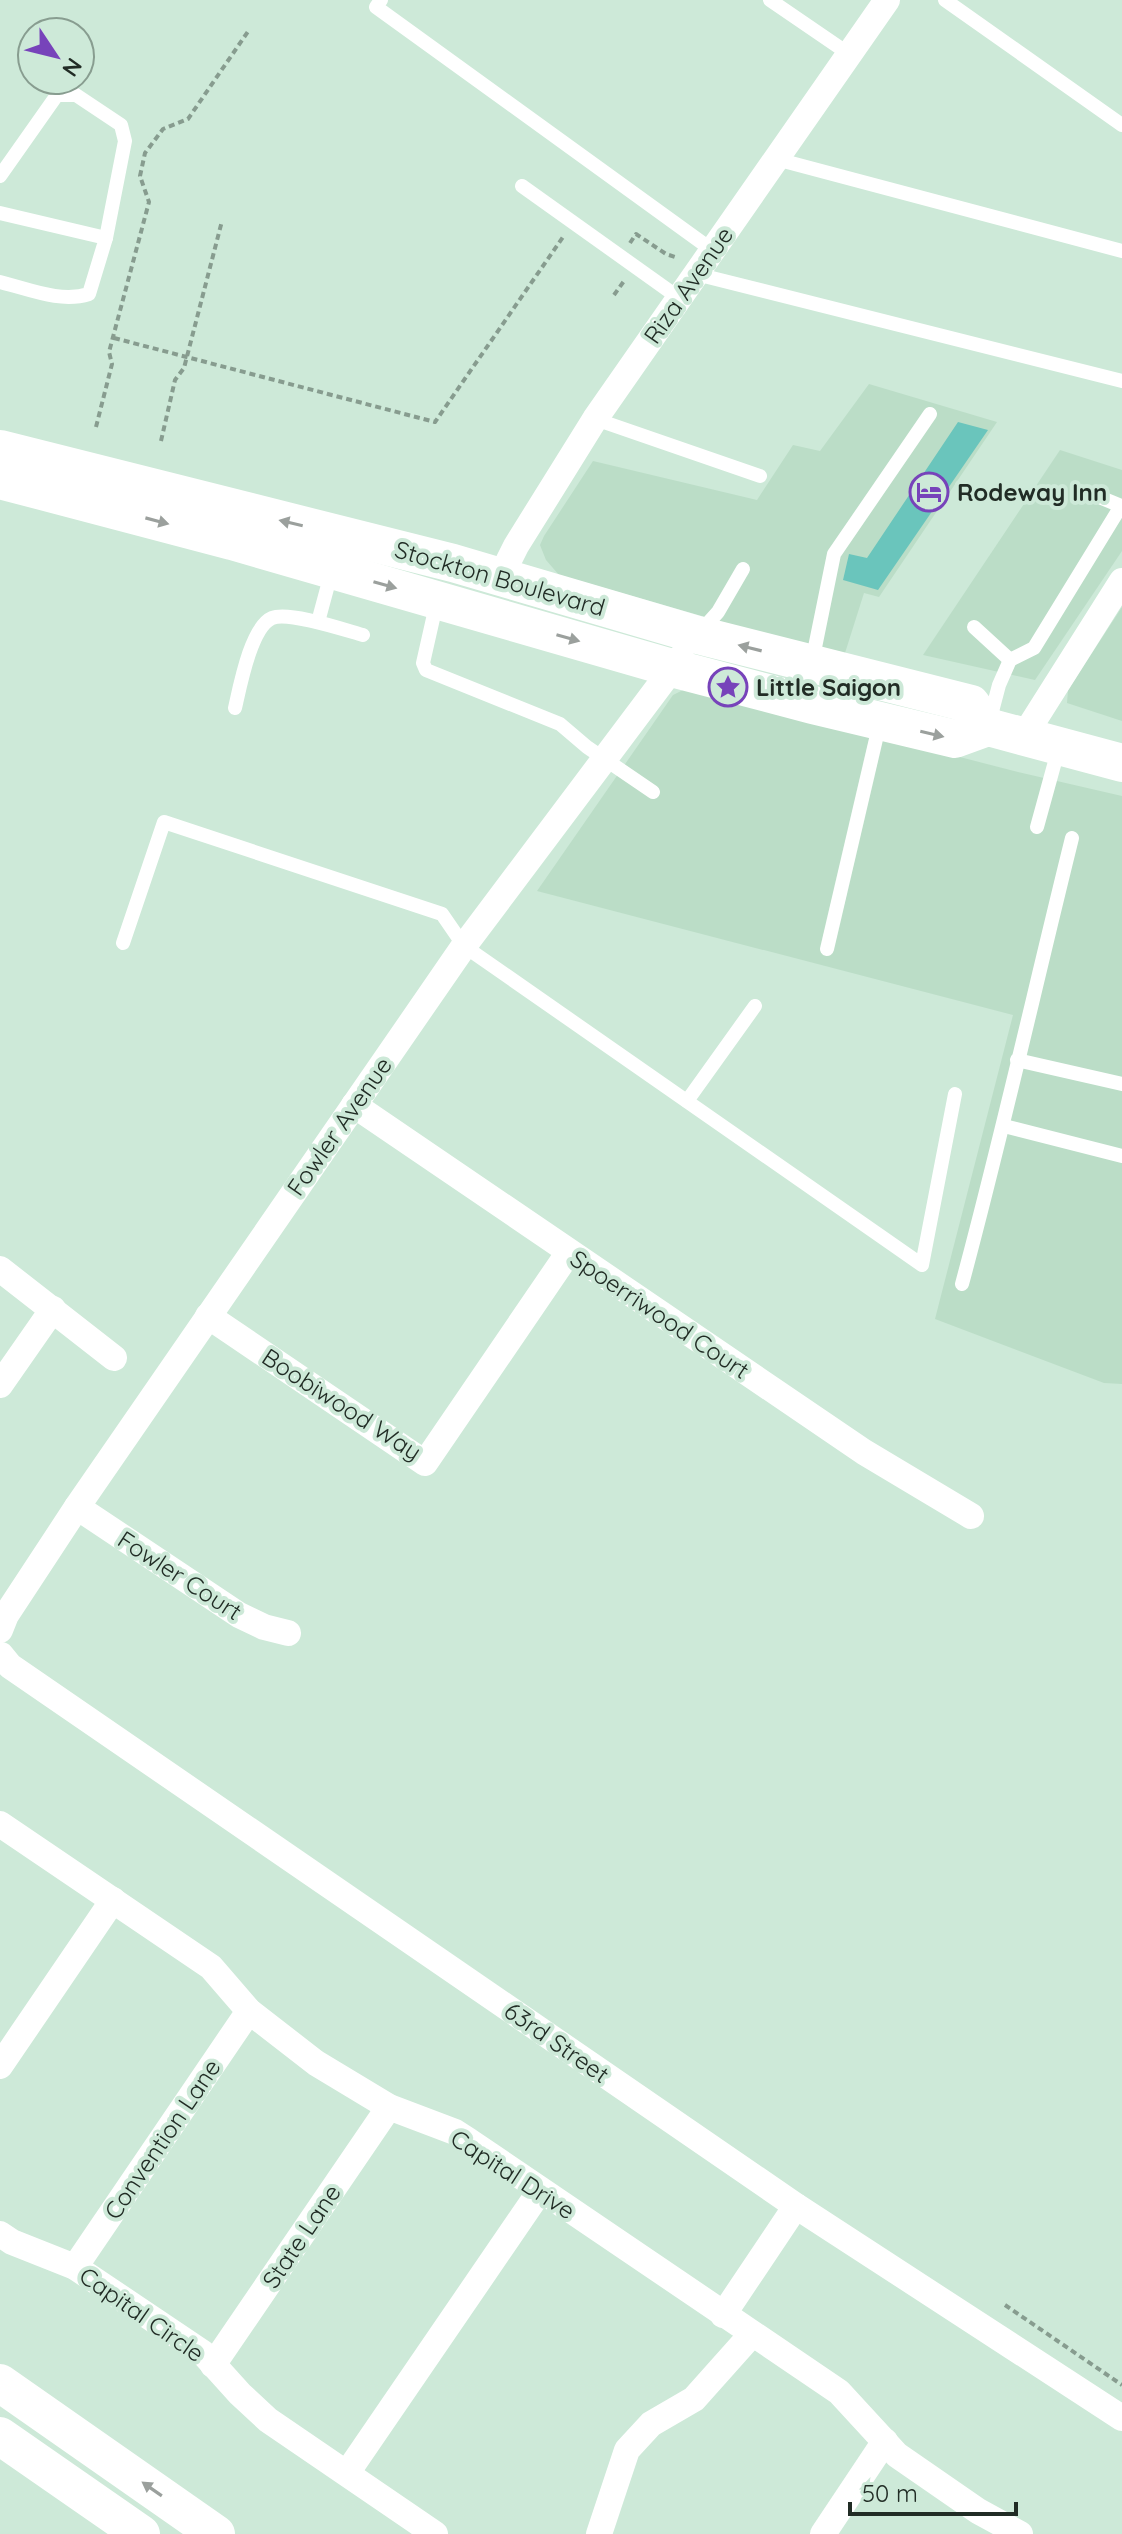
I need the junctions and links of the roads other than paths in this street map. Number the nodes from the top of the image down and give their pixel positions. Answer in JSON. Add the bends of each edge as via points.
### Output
{"nodes":[{"id":1,"x":381,"y":0,"type":"edge"},
{"id":2,"x":770,"y":0,"type":"edge"},
{"id":3,"x":887,"y":0,"type":"edge"},
{"id":4,"x":945,"y":0,"type":"edge"},
{"id":5,"x":849,"y":54,"type":"junction"},
{"id":6,"x":1122,"y":125,"type":"edge"},
{"id":7,"x":776,"y":159,"type":"junction"},
{"id":8,"x":0,"y":176,"type":"edge"},
{"id":9,"x":522,"y":186,"type":"dead end"},
{"id":10,"x":0,"y":213,"type":"edge"},
{"id":11,"x":106,"y":238,"type":"junction"},
{"id":12,"x":712,"y":250,"type":"junction"},
{"id":13,"x":1122,"y":251,"type":"edge"},
{"id":14,"x":692,"y":268,"type":"junction"},
{"id":15,"x":0,"y":282,"type":"edge"},
{"id":16,"x":679,"y":298,"type":"junction"},
{"id":17,"x":1122,"y":381,"type":"edge"},
{"id":18,"x":930,"y":414,"type":"dead end"},
{"id":19,"x":595,"y":419,"type":"junction"},
{"id":20,"x":0,"y":449,"type":"edge"},
{"id":21,"x":0,"y":467,"type":"edge"},
{"id":22,"x":760,"y":476,"type":"dead end"},
{"id":23,"x":0,"y":480,"type":"edge"},
{"id":24,"x":128,"y":482,"type":"junction"},
{"id":25,"x":1092,"y":494,"type":"dead end"},
{"id":26,"x":743,"y":569,"type":"dead end"},
{"id":27,"x":332,"y":570,"type":"junction"},
{"id":28,"x":501,"y":576,"type":"junction"},
{"id":29,"x":1122,"y":581,"type":"edge"},
{"id":30,"x":437,"y":600,"type":"junction"},
{"id":31,"x":493,"y":616,"type":"junction"},
{"id":32,"x":318,"y":622,"type":"junction"},
{"id":33,"x":974,"y":627,"type":"dead end"},
{"id":34,"x":363,"y":635,"type":"dead end"},
{"id":35,"x":698,"y":635,"type":"junction"},
{"id":36,"x":1010,"y":660,"type":"junction"},
{"id":37,"x":811,"y":663,"type":"junction"},
{"id":38,"x":672,"y":668,"type":"junction"},
{"id":39,"x":235,"y":708,"type":"dead end"},
{"id":40,"x":880,"y":721,"type":"junction"},
{"id":41,"x":988,"y":727,"type":"junction"},
{"id":42,"x":1042,"y":741,"type":"junction"},
{"id":43,"x":605,"y":760,"type":"junction"},
{"id":44,"x":1122,"y":763,"type":"edge"},
{"id":45,"x":653,"y":792,"type":"dead end"},
{"id":46,"x":1037,"y":827,"type":"dead end"},
{"id":47,"x":1072,"y":838,"type":"dead end"},
{"id":48,"x":123,"y":943,"type":"dead end"},
{"id":49,"x":464,"y":946,"type":"junction"},
{"id":50,"x":827,"y":949,"type":"dead end"},
{"id":51,"x":755,"y":1006,"type":"dead end"},
{"id":52,"x":1017,"y":1060,"type":"junction"},
{"id":53,"x":1122,"y":1084,"type":"edge"},
{"id":54,"x":955,"y":1094,"type":"dead end"},
{"id":55,"x":687,"y":1101,"type":"junction"},
{"id":56,"x":354,"y":1105,"type":"junction"},
{"id":57,"x":1004,"y":1126,"type":"junction"},
{"id":58,"x":1122,"y":1156,"type":"edge"},
{"id":59,"x":569,"y":1252,"type":"junction"},
{"id":60,"x":0,"y":1269,"type":"edge"},
{"id":61,"x":962,"y":1284,"type":"dead end"},
{"id":62,"x":53,"y":1309,"type":"junction"},
{"id":63,"x":208,"y":1316,"type":"junction"},
{"id":64,"x":114,"y":1358,"type":"dead end"},
{"id":65,"x":0,"y":1385,"type":"edge"},
{"id":66,"x":77,"y":1507,"type":"junction"},
{"id":67,"x":971,"y":1516,"type":"dead end"},
{"id":68,"x":0,"y":1630,"type":"edge"},
{"id":69,"x":288,"y":1633,"type":"dead end"},
{"id":70,"x":0,"y":1647,"type":"edge"},
{"id":71,"x":0,"y":1655,"type":"edge"},
{"id":72,"x":0,"y":1824,"type":"edge"},
{"id":73,"x":113,"y":1900,"type":"junction"},
{"id":74,"x":249,"y":2011,"type":"junction"},
{"id":75,"x":0,"y":2066,"type":"edge"},
{"id":76,"x":389,"y":2107,"type":"junction"},
{"id":77,"x":540,"y":2191,"type":"junction"},
{"id":78,"x":796,"y":2206,"type":"junction"},
{"id":79,"x":0,"y":2234,"type":"edge"},
{"id":80,"x":75,"y":2267,"type":"junction"},
{"id":81,"x":723,"y":2315,"type":"junction"},
{"id":82,"x":752,"y":2334,"type":"junction"},
{"id":83,"x":213,"y":2365,"type":"junction"},
{"id":84,"x":0,"y":2383,"type":"edge"},
{"id":85,"x":1122,"y":2418,"type":"edge"},
{"id":86,"x":0,"y":2436,"type":"edge"},
{"id":87,"x":885,"y":2441,"type":"junction"},
{"id":88,"x":347,"y":2473,"type":"junction"},
{"id":89,"x":141,"y":2534,"type":"edge"},
{"id":90,"x":216,"y":2534,"type":"edge"},
{"id":91,"x":435,"y":2534,"type":"edge"},
{"id":92,"x":599,"y":2534,"type":"edge"},
{"id":93,"x":823,"y":2534,"type":"edge"},
{"id":94,"x":1020,"y":2534,"type":"edge"}],
"edges":[{"from":1,"to":12,"type":"lane","via":[[376,7]]},
{"from":2,"to":5,"type":"lane"},
{"from":3,"to":5,"type":"street","name":"Riza Avenue"},
{"from":4,"to":6,"type":"lane"},
{"from":5,"to":7,"type":"street","name":"Riza Avenue"},
{"from":7,"to":12,"type":"street","name":"Riza Avenue"},
{"from":7,"to":13,"type":"lane"},
{"from":8,"to":11,"type":"lane","via":[[57,95],[76,95],[121,125],[125,141]]},
{"from":9,"to":16,"type":"lane"},
{"from":10,"to":11,"type":"lane"},
{"from":11,"to":15,"type":"lane","via":[[89,294],[55,296]]},
{"from":12,"to":14,"type":"street","name":"Riza Avenue"},
{"from":14,"to":16,"type":"street","name":"Riza Avenue"},
{"from":14,"to":17,"type":"lane"},
{"from":16,"to":19,"type":"street","name":"Riza Avenue"},
{"from":18,"to":37,"type":"lane","via":[[834,554]]},
{"from":19,"to":22,"type":"lane"},
{"from":19,"to":28,"type":"street","name":"Riza Avenue"},
{"from":20,"to":24,"type":"main road","name":"Stockton Boulevard"},
{"from":21,"to":24,"type":"main road","via":[[99,495]]},
{"from":23,"to":27,"type":"main road","name":"Stockton Boulevard","one_way":true},
{"from":28,"to":24,"type":"main road","name":"Stockton Boulevard","one_way":true},
{"from":25,"to":36,"type":"lane","via":[[1121,506],[1034,648]]},
{"from":26,"to":35,"type":"lane"},
{"from":27,"to":30,"type":"main road","name":"Stockton Boulevard","one_way":true},
{"from":27,"to":32,"type":"lane"},
{"from":28,"to":31,"type":"main road"},
{"from":28,"to":35,"type":"main road","name":"Stockton Boulevard"},
{"from":29,"to":42,"type":"street"},
{"from":30,"to":31,"type":"main road","name":"Stockton Boulevard"},
{"from":30,"to":43,"type":"lane","via":[[423,663],[426,670],[560,724]]},
{"from":31,"to":38,"type":"main road","name":"Stockton Boulevard","one_way":true},
{"from":32,"to":34,"type":"lane"},
{"from":32,"to":39,"type":"lane","via":[[275,616],[264,623],[247,658]]},
{"from":33,"to":36,"type":"lane"},
{"from":37,"to":35,"type":"main road","name":"Stockton Boulevard","one_way":true},
{"from":35,"to":38,"type":"street","name":"Fowler Avenue"},
{"from":36,"to":41,"type":"lane"},
{"from":37,"to":41,"type":"main road","name":"Stockton Boulevard","via":[[971,704]]},
{"from":38,"to":40,"type":"main road","name":"Stockton Boulevard"},
{"from":38,"to":43,"type":"street","name":"Fowler Avenue"},
{"from":40,"to":41,"type":"main road","name":"Stockton Boulevard","one_way":true,"via":[[955,739]]},
{"from":40,"to":50,"type":"lane"},
{"from":41,"to":42,"type":"main road","name":"Stockton Boulevard"},
{"from":42,"to":44,"type":"main road","name":"Stockton Boulevard"},
{"from":42,"to":46,"type":"lane"},
{"from":43,"to":45,"type":"lane"},
{"from":43,"to":49,"type":"street","name":"Fowler Avenue"},
{"from":47,"to":52,"type":"lane"},
{"from":48,"to":49,"type":"lane","via":[[164,822],[442,914]]},
{"from":49,"to":55,"type":"lane"},
{"from":49,"to":56,"type":"street","name":"Fowler Avenue"},
{"from":51,"to":55,"type":"lane"},
{"from":52,"to":53,"type":"lane"},
{"from":52,"to":57,"type":"lane"},
{"from":54,"to":55,"type":"lane","via":[[922,1265]]},
{"from":56,"to":59,"type":"street","name":"Spoerriwood Court"},
{"from":56,"to":63,"type":"street","name":"Fowler Avenue"},
{"from":57,"to":58,"type":"lane"},
{"from":57,"to":61,"type":"lane"},
{"from":59,"to":63,"type":"street","name":"Boobiwood Way","via":[[425,1463]]},
{"from":59,"to":67,"type":"street","name":"Spoerriwood Court","via":[[864,1452]]},
{"from":60,"to":62,"type":"street"},
{"from":62,"to":64,"type":"street"},
{"from":62,"to":65,"type":"street"},
{"from":63,"to":66,"type":"street","name":"Fowler Avenue"},
{"from":66,"to":68,"type":"street","name":"Fowler Avenue"},
{"from":66,"to":69,"type":"street","name":"Fowler Court","via":[[239,1615]]},
{"from":70,"to":71,"type":"street"},
{"from":71,"to":78,"type":"street","name":"63rd Street"},
{"from":72,"to":73,"type":"street","name":"Capital Drive"},
{"from":73,"to":74,"type":"street","name":"Capital Drive","via":[[211,1967]]},
{"from":73,"to":75,"type":"street"},
{"from":74,"to":76,"type":"street","name":"Capital Drive","via":[[316,2063]]},
{"from":74,"to":80,"type":"street","name":"Convention Lane"},
{"from":76,"to":77,"type":"street","name":"Capital Drive","via":[[455,2132]]},
{"from":76,"to":83,"type":"street","name":"State Lane"},
{"from":77,"to":81,"type":"street","name":"Capital Drive"},
{"from":77,"to":88,"type":"street"},
{"from":78,"to":81,"type":"street"},
{"from":78,"to":85,"type":"street","name":"63rd Street"},
{"from":79,"to":80,"type":"street","name":"Capital Circle"},
{"from":80,"to":83,"type":"street","name":"Capital Circle"},
{"from":81,"to":82,"type":"street","name":"Capital Drive"},
{"from":82,"to":87,"type":"street","name":"Capital Drive","via":[[839,2392]]},
{"from":82,"to":92,"type":"street","via":[[694,2399],[651,2424],[627,2450]]},
{"from":83,"to":88,"type":"street","name":"Capital Circle","via":[[268,2420]]},
{"from":90,"to":84,"type":"main road","one_way":true},
{"from":86,"to":89,"type":"main road"},
{"from":87,"to":93,"type":"street"},
{"from":87,"to":94,"type":"street","name":"Capital Drive","via":[[978,2511]]},
{"from":88,"to":91,"type":"street","name":"Capital Circle"}]}
